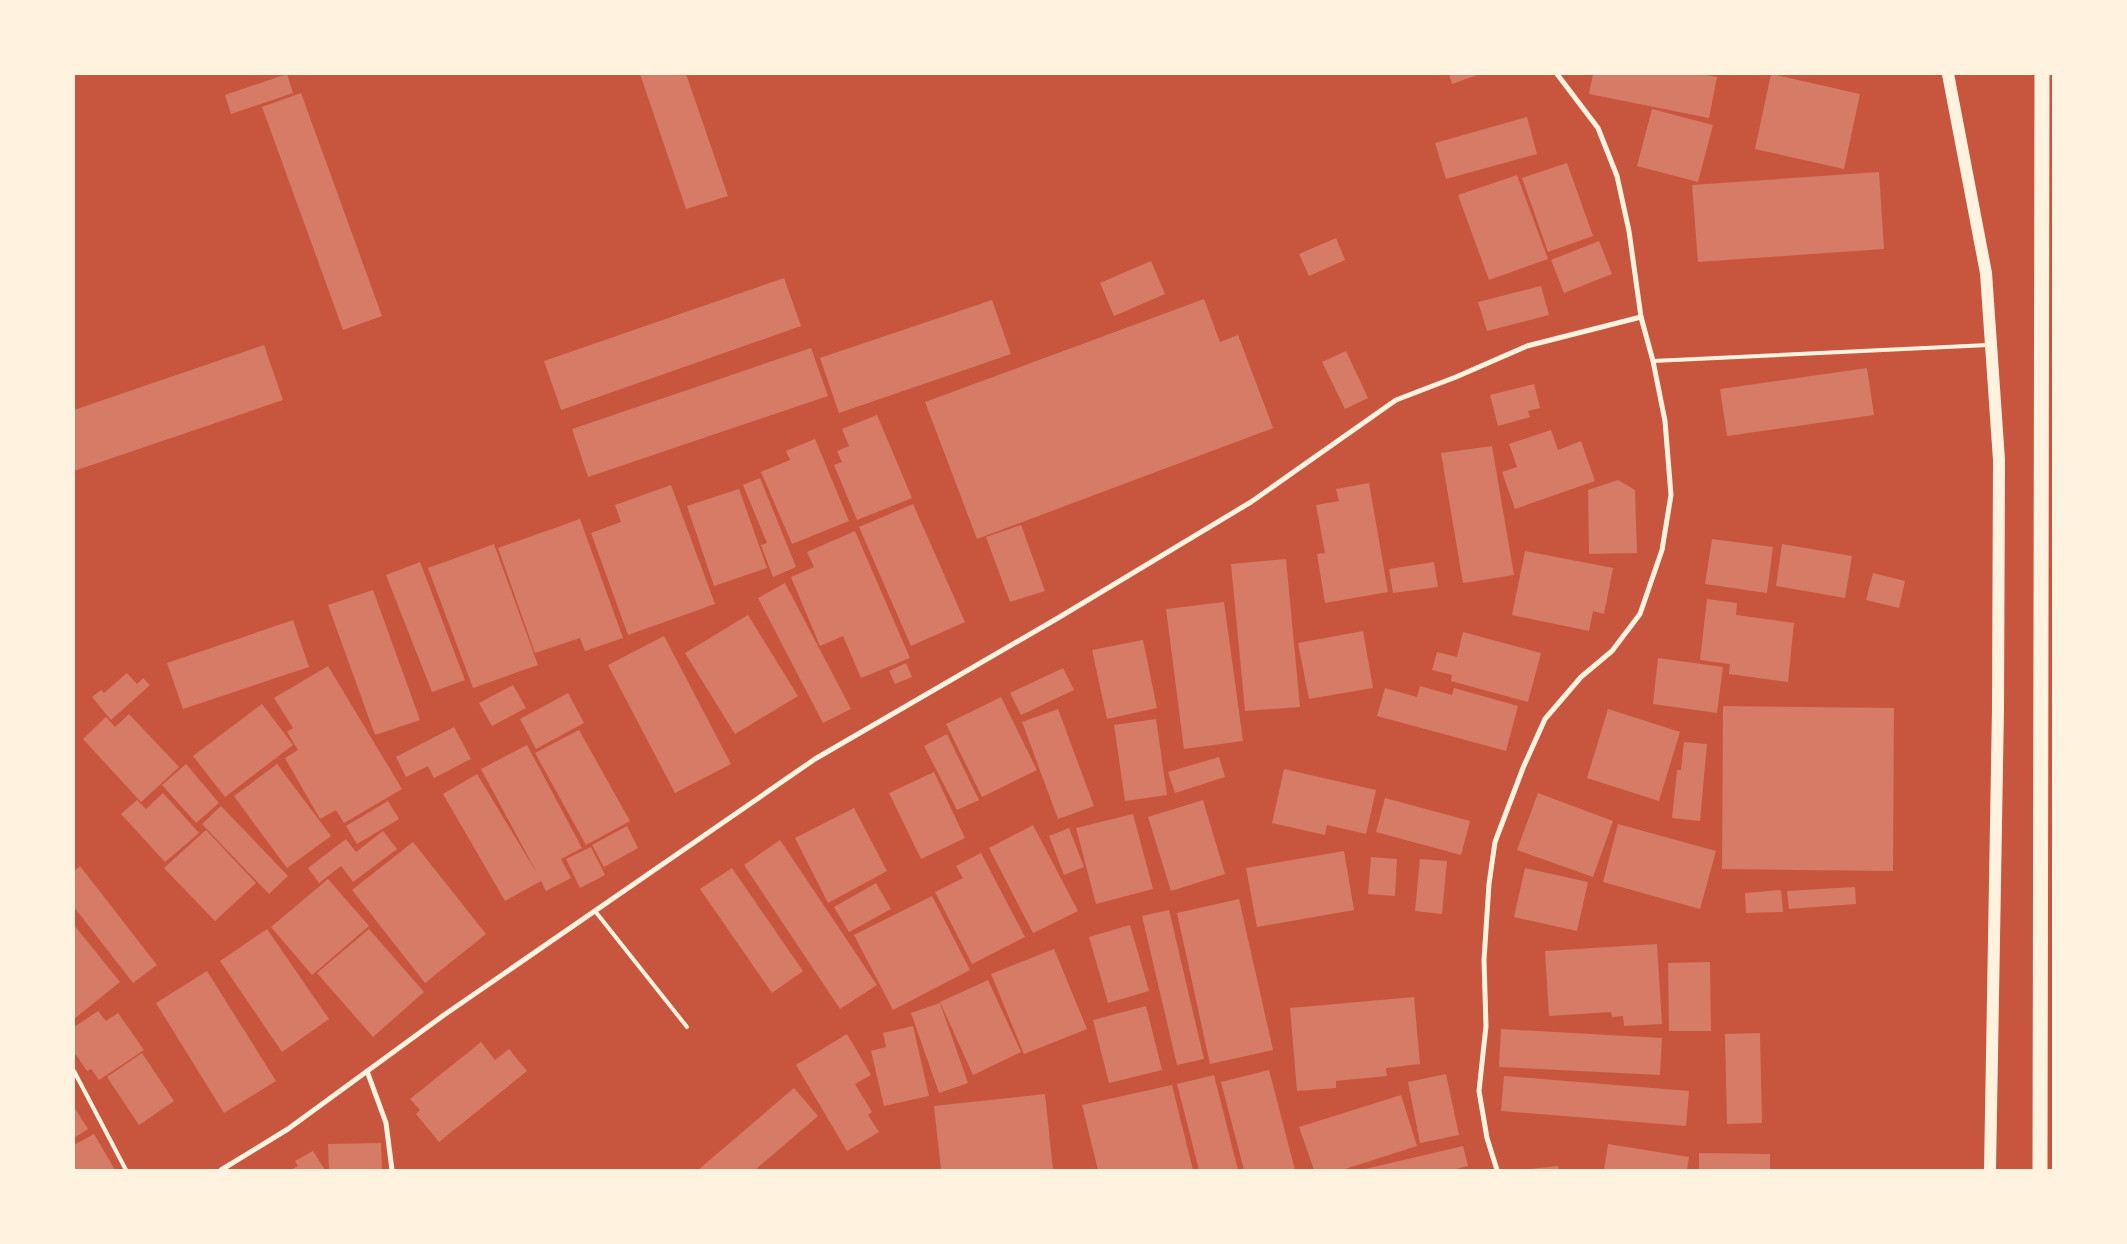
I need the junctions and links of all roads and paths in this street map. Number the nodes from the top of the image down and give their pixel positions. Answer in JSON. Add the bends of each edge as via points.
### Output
{"nodes":[{"id":1,"x":1557,"y":74,"type":"edge"},
{"id":2,"x":1948,"y":74,"type":"edge"},
{"id":3,"x":2042,"y":74,"type":"edge"},
{"id":4,"x":1641,"y":317,"type":"junction"},
{"id":5,"x":1991,"y":344,"type":"junction"},
{"id":6,"x":1653,"y":360,"type":"junction"},
{"id":7,"x":595,"y":912,"type":"junction"},
{"id":8,"x":687,"y":1027,"type":"dead end"},
{"id":9,"x":74,"y":1071,"type":"edge"},
{"id":10,"x":367,"y":1071,"type":"junction"},
{"id":11,"x":126,"y":1170,"type":"edge"},
{"id":12,"x":221,"y":1170,"type":"edge"},
{"id":13,"x":392,"y":1170,"type":"edge"},
{"id":14,"x":1497,"y":1170,"type":"edge"},
{"id":15,"x":1990,"y":1170,"type":"edge"},
{"id":16,"x":2040,"y":1170,"type":"edge"}],
"edges":[{"from":1,"to":4,"type":"street","via":[[1598,128],[1617,176],[1629,231]]},
{"from":2,"to":5,"type":"main road","via":[[1986,273]]},
{"from":3,"to":16,"type":"highway"},
{"from":4,"to":6,"type":"street"},
{"from":4,"to":7,"type":"street","via":[[1527,346],[1396,400],[1251,502],[815,759]]},
{"from":5,"to":6,"type":"lane"},
{"from":5,"to":15,"type":"main road","via":[[1999,480]]},
{"from":6,"to":14,"type":"street","via":[[1664,421],[1671,495],[1662,550],[1640,614],[1612,651],[1581,677],[1545,719],[1495,842],[1488,884],[1484,950],[1486,1026],[1479,1092],[1487,1138]]},
{"from":7,"to":8,"type":"lane"},
{"from":7,"to":10,"type":"street"},
{"from":9,"to":11,"type":"lane"},
{"from":10,"to":12,"type":"street","via":[[288,1129]]},
{"from":10,"to":13,"type":"street","via":[[386,1123]]}]}
